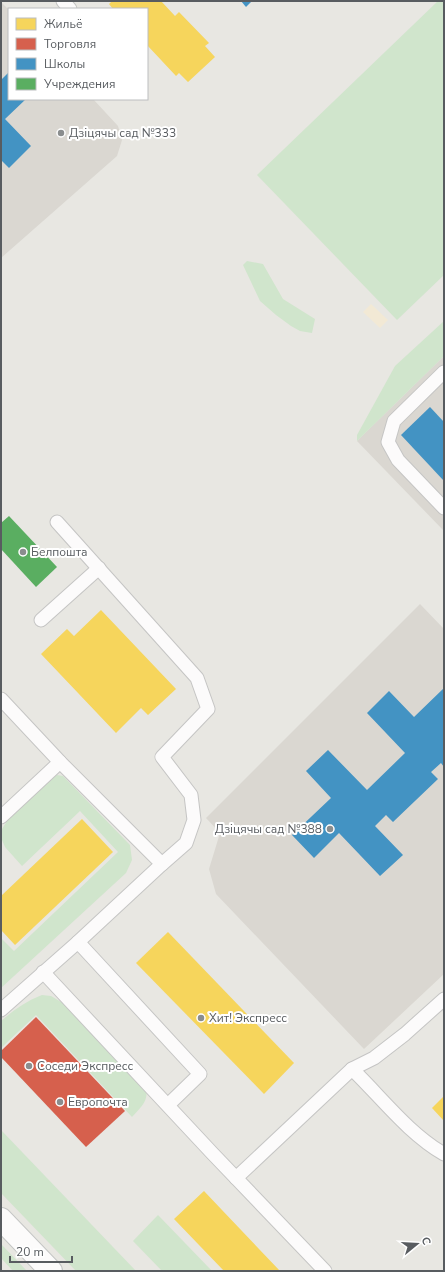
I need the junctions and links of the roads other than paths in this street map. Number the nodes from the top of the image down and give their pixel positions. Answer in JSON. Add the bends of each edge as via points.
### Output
{"nodes":[{"id":1,"x":444,"y":372,"type":"edge"},
{"id":2,"x":444,"y":508,"type":"edge"},
{"id":3,"x":57,"y":522,"type":"dead end"},
{"id":4,"x":99,"y":568,"type":"junction"},
{"id":5,"x":41,"y":620,"type":"dead end"},
{"id":6,"x":1,"y":699,"type":"edge"},
{"id":7,"x":60,"y":762,"type":"junction"},
{"id":8,"x":1,"y":817,"type":"edge"},
{"id":9,"x":162,"y":864,"type":"junction"},
{"id":10,"x":78,"y":942,"type":"junction"},
{"id":11,"x":43,"y":972,"type":"junction"},
{"id":12,"x":444,"y":999,"type":"edge"},
{"id":13,"x":1,"y":1010,"type":"edge"},
{"id":14,"x":352,"y":1069,"type":"junction"},
{"id":15,"x":168,"y":1105,"type":"junction"},
{"id":16,"x":444,"y":1154,"type":"edge"},
{"id":17,"x":236,"y":1178,"type":"junction"},
{"id":18,"x":1,"y":1219,"type":"edge"},
{"id":19,"x":51,"y":1271,"type":"edge"},
{"id":20,"x":325,"y":1271,"type":"edge"}],
"edges":[{"from":1,"to":2,"type":"lane","via":[[394,421],[388,442],[398,460]]},
{"from":3,"to":4,"type":"lane"},
{"from":4,"to":5,"type":"lane"},
{"from":4,"to":9,"type":"lane","via":[[196,678],[208,709],[162,757],[191,795],[194,820],[186,843]]},
{"from":6,"to":7,"type":"lane"},
{"from":7,"to":8,"type":"lane"},
{"from":7,"to":9,"type":"lane"},
{"from":9,"to":10,"type":"lane"},
{"from":10,"to":11,"type":"lane"},
{"from":10,"to":15,"type":"lane","via":[[200,1074]]},
{"from":11,"to":13,"type":"lane"},
{"from":11,"to":15,"type":"lane"},
{"from":12,"to":14,"type":"lane","via":[[374,1058]]},
{"from":14,"to":16,"type":"lane","via":[[395,1114],[431,1146]]},
{"from":14,"to":17,"type":"lane"},
{"from":15,"to":17,"type":"lane"},
{"from":17,"to":20,"type":"lane"},
{"from":18,"to":19,"type":"main road"}]}
